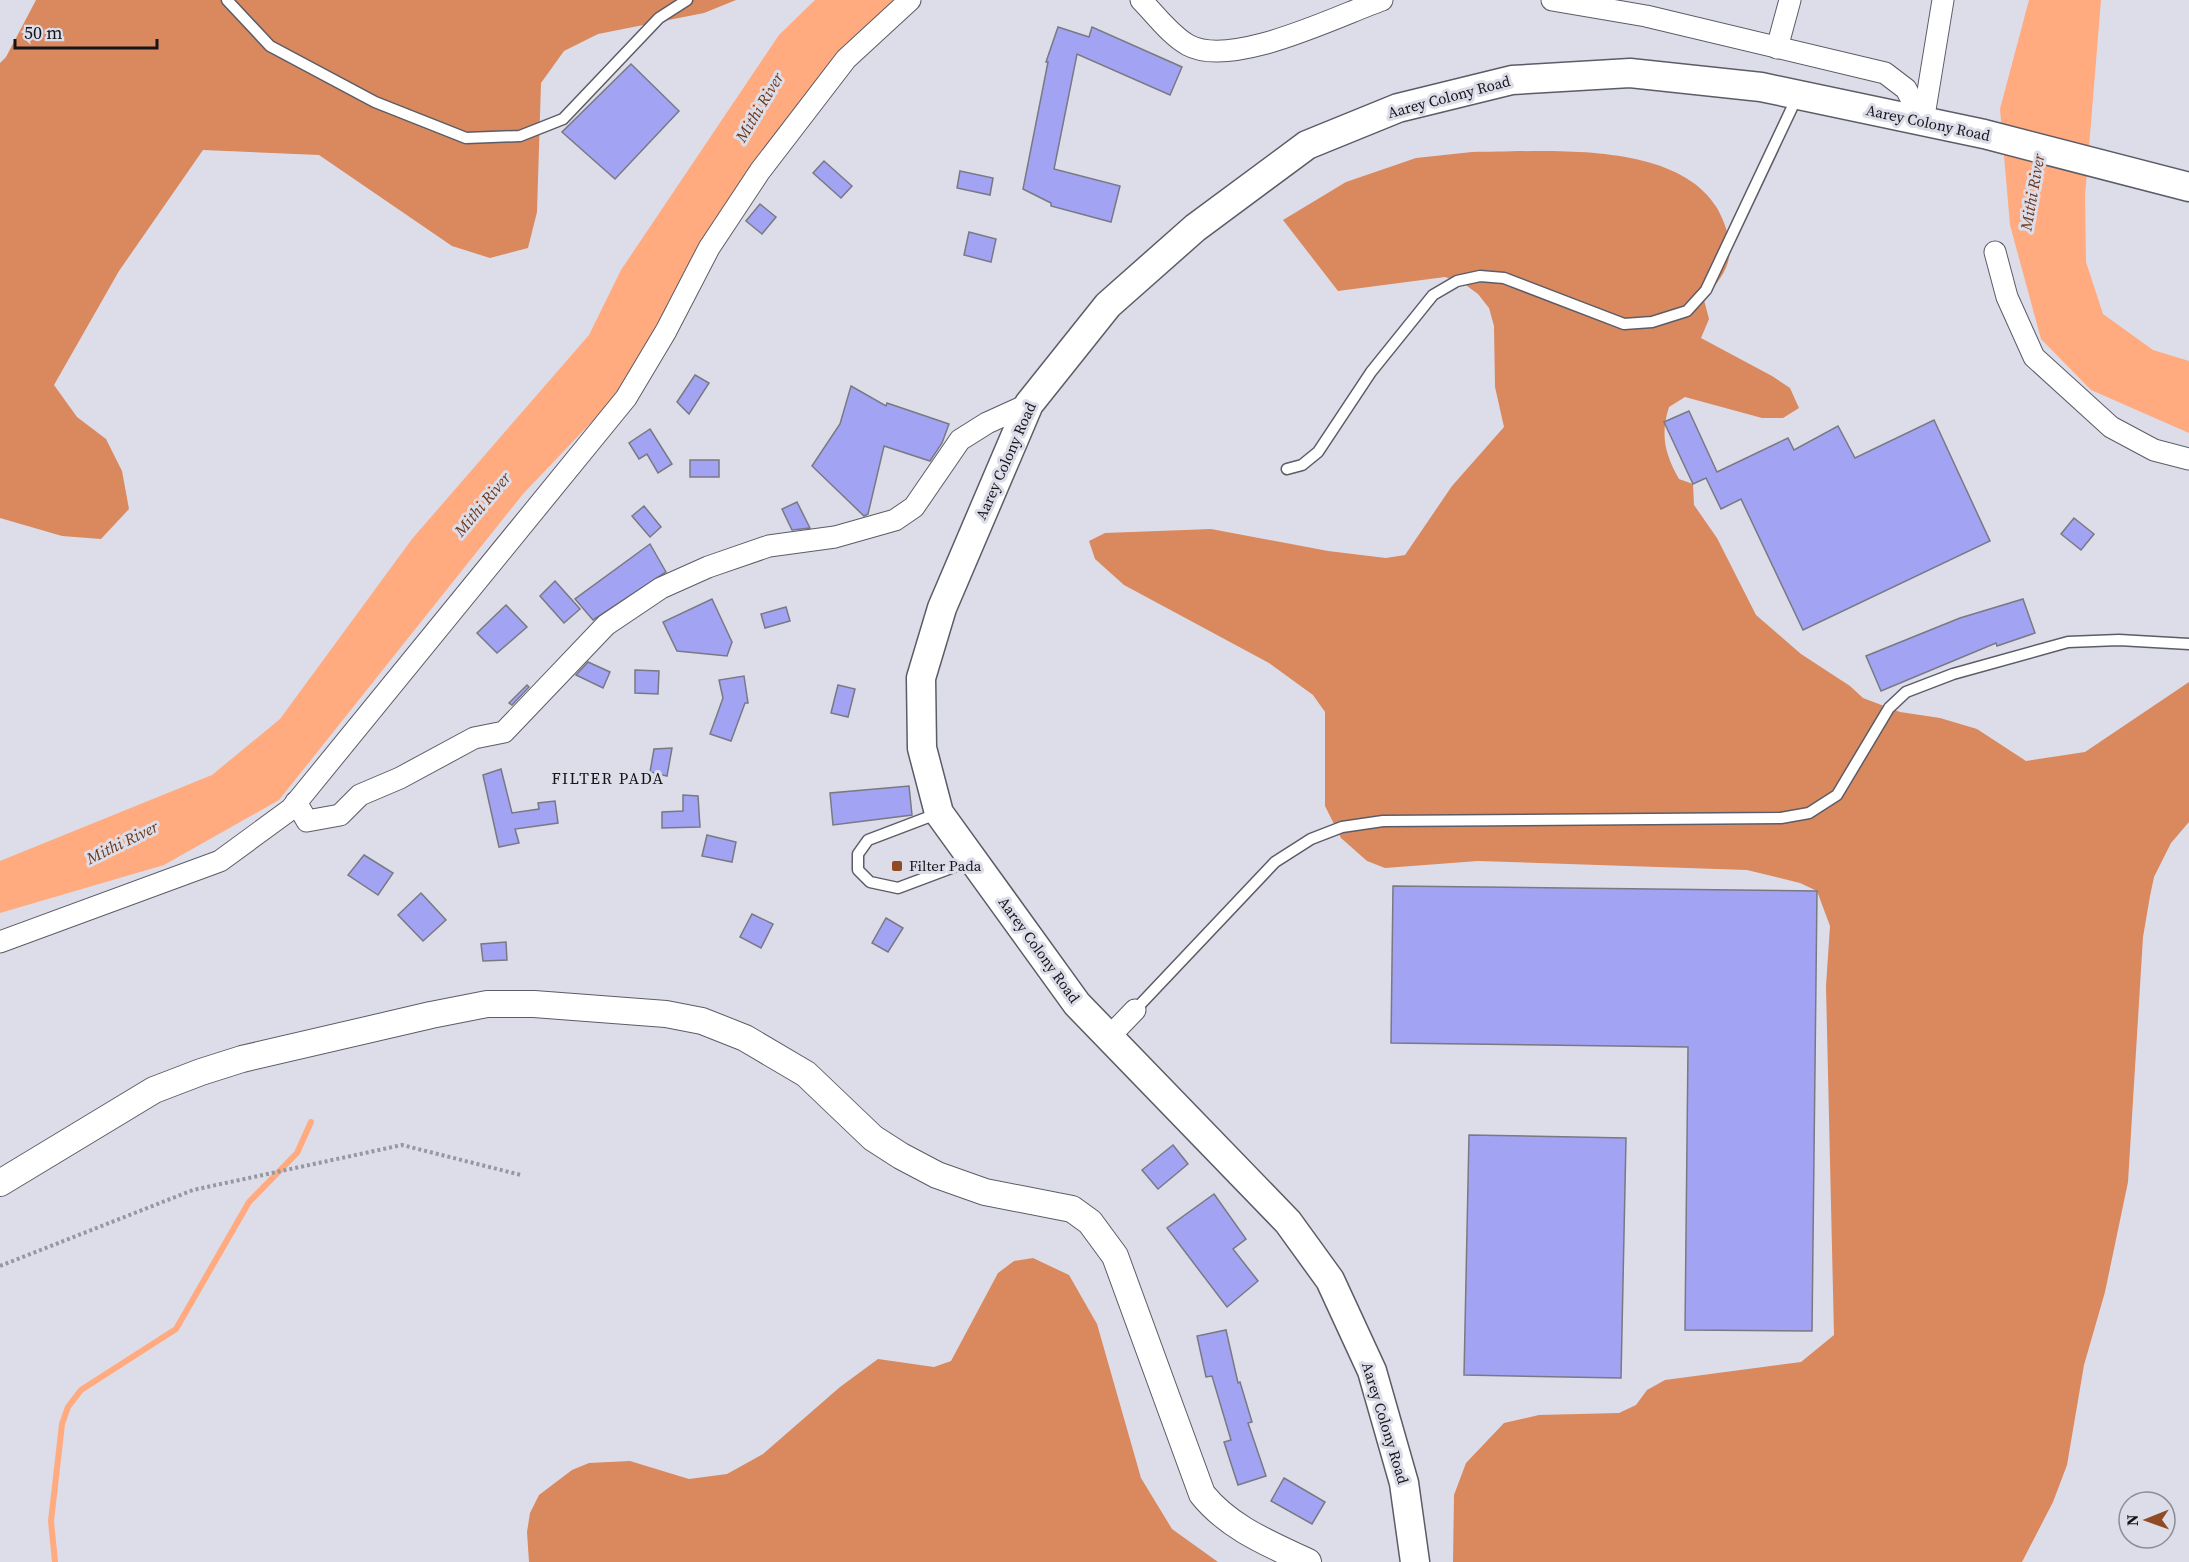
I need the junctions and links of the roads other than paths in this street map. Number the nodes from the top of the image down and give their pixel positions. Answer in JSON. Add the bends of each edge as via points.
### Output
{"nodes":[{"id":1,"x":226,"y":0,"type":"edge"},
{"id":2,"x":687,"y":0,"type":"edge"},
{"id":3,"x":910,"y":0,"type":"edge"},
{"id":4,"x":1141,"y":0,"type":"edge"},
{"id":5,"x":1382,"y":0,"type":"edge"},
{"id":6,"x":1552,"y":0,"type":"edge"},
{"id":7,"x":1790,"y":0,"type":"edge"},
{"id":8,"x":1943,"y":0,"type":"edge"},
{"id":9,"x":1777,"y":48,"type":"junction"},
{"id":10,"x":1798,"y":95,"type":"junction"},
{"id":11,"x":1923,"y":122,"type":"junction"},
{"id":12,"x":2189,"y":187,"type":"edge"},
{"id":13,"x":1995,"y":252,"type":"dead end"},
{"id":14,"x":1029,"y":404,"type":"junction"},
{"id":15,"x":2189,"y":459,"type":"edge"},
{"id":16,"x":1287,"y":469,"type":"dead end"},
{"id":17,"x":2189,"y":644,"type":"edge"},
{"id":18,"x":296,"y":802,"type":"junction"},
{"id":19,"x":939,"y":813,"type":"junction"},
{"id":20,"x":973,"y":860,"type":"junction"},
{"id":21,"x":0,"y":942,"type":"edge"},
{"id":22,"x":1135,"y":1010,"type":"joint"},
{"id":23,"x":1108,"y":1038,"type":"junction"},
{"id":24,"x":0,"y":1183,"type":"edge"},
{"id":25,"x":1308,"y":1562,"type":"edge"},
{"id":26,"x":1415,"y":1562,"type":"edge"}],
"edges":[{"from":1,"to":2,"type":"lane","via":[[270,46],[375,102],[466,138],[520,136],[563,119],[659,18]]},
{"from":3,"to":18,"type":"street","via":[[846,59],[760,171],[709,248],[626,398]]},
{"from":4,"to":5,"type":"street","via":[[1186,44],[1202,51],[1283,39]]},
{"from":6,"to":9,"type":"street","via":[[1646,16]]},
{"from":7,"to":9,"type":"street"},
{"from":8,"to":11,"type":"street"},
{"from":9,"to":11,"type":"street","via":[[1885,72],[1906,89]]},
{"from":10,"to":11,"type":"main road","name":"Aarey Colony Road"},
{"from":10,"to":14,"type":"main road","name":"Aarey Colony Road","via":[[1761,87],[1630,73],[1512,80],[1398,108],[1307,145],[1195,228],[1108,305]]},
{"from":10,"to":16,"type":"lane","via":[[1706,290],[1687,311],[1652,322],[1624,324],[1504,278],[1480,276],[1457,281],[1433,295],[1419,312],[1371,372],[1318,452],[1302,465]]},
{"from":11,"to":12,"type":"main road","name":"Aarey Colony Road"},
{"from":13,"to":15,"type":"street","via":[[2007,297],[2034,357],[2110,427],[2154,450]]},
{"from":14,"to":18,"type":"street","via":[[960,440],[914,507],[895,520],[835,537],[769,546],[661,588],[606,625],[504,732],[474,738],[360,795],[340,815],[307,821]]},
{"from":14,"to":19,"type":"main road","name":"Aarey Colony Road","via":[[942,608],[921,678],[922,748]]},
{"from":17,"to":22,"type":"lane","via":[[2068,642],[1953,674],[1906,692],[1889,708],[1837,795],[1809,813],[1781,818],[1383,821],[1342,827],[1311,839],[1275,862]]},
{"from":18,"to":21,"type":"street","via":[[220,861]]},
{"from":19,"to":20,"type":"main road","name":"Aarey Colony Road"},
{"from":19,"to":20,"type":"lane","via":[[868,840],[858,854],[858,870],[870,882],[898,888]]},
{"from":20,"to":23,"type":"main road","name":"Aarey Colony Road","via":[[1077,1004]]},
{"from":22,"to":23,"type":"street"},
{"from":23,"to":26,"type":"main road","name":"Aarey Colony Road","via":[[1288,1222],[1330,1280],[1371,1371],[1404,1483]]},
{"from":24,"to":25,"type":"street","via":[[154,1090],[242,1059],[430,1014],[487,1004],[534,1004],[666,1014],[702,1021],[745,1038],[806,1074],[873,1138],[937,1175],[985,1192],[1072,1209],[1090,1222],[1115,1256],[1202,1494],[1216,1512],[1253,1536]]}]}
